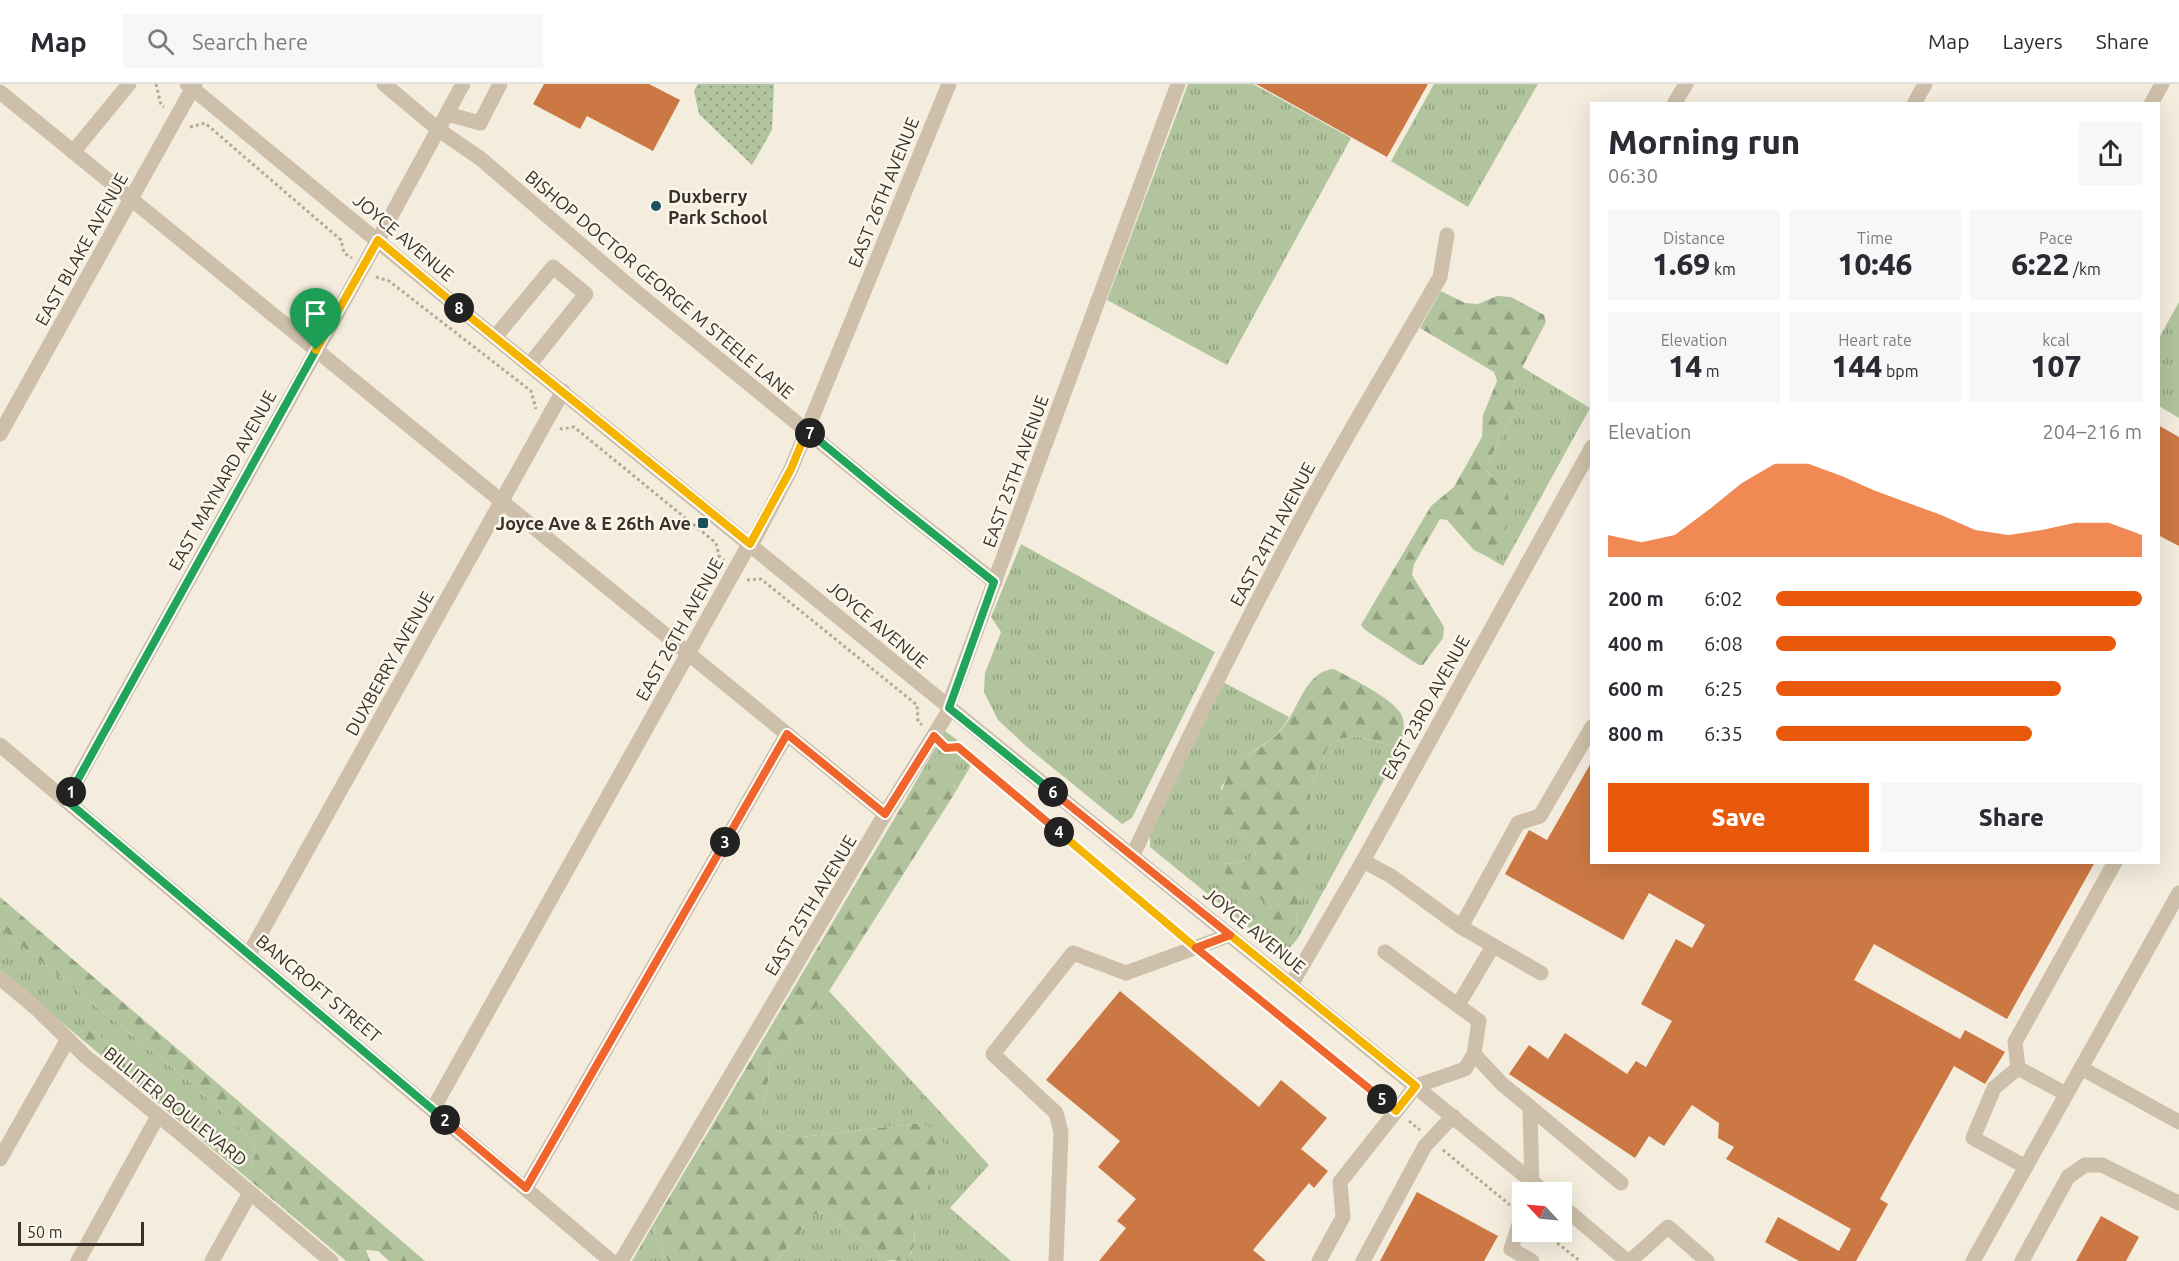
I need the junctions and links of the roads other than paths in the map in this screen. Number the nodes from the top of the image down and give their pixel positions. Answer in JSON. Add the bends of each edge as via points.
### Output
{"nodes":[{"id":1,"x":129,"y":84,"type":"edge"},
{"id":2,"x":384,"y":84,"type":"edge"},
{"id":3,"x":463,"y":84,"type":"edge"},
{"id":4,"x":500,"y":84,"type":"edge"},
{"id":5,"x":949,"y":84,"type":"edge"},
{"id":6,"x":1178,"y":84,"type":"edge"},
{"id":7,"x":1686,"y":84,"type":"edge"},
{"id":8,"x":1925,"y":84,"type":"edge"},
{"id":9,"x":2162,"y":84,"type":"edge"},
{"id":10,"x":192,"y":86,"type":"edge"},
{"id":11,"x":0,"y":92,"type":"edge"},
{"id":12,"x":1675,"y":102,"type":"edge"},
{"id":13,"x":1915,"y":102,"type":"edge"},
{"id":14,"x":2152,"y":102,"type":"edge"},
{"id":15,"x":447,"y":114,"type":"junction"},
{"id":16,"x":439,"y":130,"type":"junction"},
{"id":17,"x":73,"y":152,"type":"junction"},
{"id":18,"x":131,"y":199,"type":"junction"},
{"id":19,"x":1447,"y":235,"type":"dead end"},
{"id":20,"x":378,"y":240,"type":"junction"},
{"id":21,"x":496,"y":336,"type":"junction"},
{"id":22,"x":316,"y":350,"type":"junction"},
{"id":23,"x":530,"y":364,"type":"junction"},
{"id":24,"x":563,"y":391,"type":"junction"},
{"id":25,"x":807,"y":430,"type":"junction"},
{"id":26,"x":0,"y":434,"type":"edge"},
{"id":27,"x":1590,"y":455,"type":"edge"},
{"id":28,"x":1585,"y":475,"type":"edge"},
{"id":29,"x":502,"y":501,"type":"junction"},
{"id":30,"x":750,"y":544,"type":"junction"},
{"id":31,"x":994,"y":582,"type":"junction"},
{"id":32,"x":687,"y":652,"type":"junction"},
{"id":33,"x":949,"y":708,"type":"junction"},
{"id":34,"x":1590,"y":730,"type":"edge"},
{"id":35,"x":787,"y":734,"type":"junction"},
{"id":36,"x":0,"y":745,"type":"edge"},
{"id":37,"x":66,"y":800,"type":"junction"},
{"id":38,"x":885,"y":814,"type":"junction"},
{"id":39,"x":1133,"y":855,"type":"junction"},
{"id":40,"x":1363,"y":861,"type":"junction"},
{"id":41,"x":2114,"y":864,"type":"edge"},
{"id":42,"x":2179,"y":892,"type":"edge"},
{"id":43,"x":1461,"y":927,"type":"junction"},
{"id":44,"x":1230,"y":935,"type":"junction"},
{"id":45,"x":1493,"y":946,"type":"junction"},
{"id":46,"x":1385,"y":952,"type":"dead end"},
{"id":47,"x":249,"y":954,"type":"junction"},
{"id":48,"x":1541,"y":973,"type":"dead end"},
{"id":49,"x":0,"y":978,"type":"edge"},
{"id":50,"x":1291,"y":985,"type":"junction"},
{"id":51,"x":1458,"y":1005,"type":"junction"},
{"id":52,"x":68,"y":1039,"type":"junction"},
{"id":53,"x":1474,"y":1054,"type":"junction"},
{"id":54,"x":2018,"y":1068,"type":"junction"},
{"id":55,"x":2081,"y":1068,"type":"junction"},
{"id":56,"x":1416,"y":1086,"type":"junction"},
{"id":57,"x":2066,"y":1095,"type":"junction"},
{"id":58,"x":1530,"y":1107,"type":"junction"},
{"id":59,"x":433,"y":1109,"type":"junction"},
{"id":60,"x":158,"y":1116,"type":"junction"},
{"id":61,"x":1453,"y":1116,"type":"junction"},
{"id":62,"x":2179,"y":1122,"type":"edge"},
{"id":63,"x":0,"y":1159,"type":"edge"},
{"id":64,"x":2026,"y":1167,"type":"junction"},
{"id":65,"x":1528,"y":1182,"type":"edge"},
{"id":66,"x":1535,"y":1182,"type":"edge"},
{"id":67,"x":1621,"y":1183,"type":"dead end"},
{"id":68,"x":526,"y":1188,"type":"junction"},
{"id":69,"x":250,"y":1193,"type":"junction"},
{"id":70,"x":2179,"y":1203,"type":"edge"},
{"id":71,"x":1572,"y":1214,"type":"edge"},
{"id":72,"x":1513,"y":1242,"type":"edge"},
{"id":73,"x":78,"y":1261,"type":"edge"},
{"id":74,"x":212,"y":1261,"type":"edge"},
{"id":75,"x":331,"y":1261,"type":"edge"},
{"id":76,"x":611,"y":1261,"type":"edge"},
{"id":77,"x":621,"y":1261,"type":"edge"},
{"id":78,"x":1056,"y":1261,"type":"edge"},
{"id":79,"x":1319,"y":1261,"type":"edge"},
{"id":80,"x":1363,"y":1261,"type":"edge"},
{"id":81,"x":1532,"y":1261,"type":"edge"},
{"id":82,"x":1629,"y":1261,"type":"edge"},
{"id":83,"x":1707,"y":1261,"type":"edge"},
{"id":84,"x":1973,"y":1261,"type":"edge"},
{"id":85,"x":2022,"y":1261,"type":"edge"}],
"edges":[{"from":1,"to":17,"type":"street"},
{"from":2,"to":16,"type":"street","name":"BISHOP DOCTOR GEORGE M STEELE LANE"},
{"from":3,"to":15,"type":"street","name":"EAST MAYNARD AVENUE"},
{"from":4,"to":15,"type":"street","via":[[480,123]]},
{"from":5,"to":25,"type":"street","name":"EAST 26TH AVENUE"},
{"from":6,"to":31,"type":"street","name":"EAST 25TH AVENUE"},
{"from":7,"to":12,"type":"street"},
{"from":8,"to":13,"type":"street"},
{"from":9,"to":14,"type":"street"},
{"from":10,"to":18,"type":"street","name":"EAST BLAKE AVENUE"},
{"from":10,"to":20,"type":"street","name":"JOYCE AVENUE"},
{"from":11,"to":17,"type":"street"},
{"from":15,"to":16,"type":"street","name":"EAST MAYNARD AVENUE"},
{"from":16,"to":20,"type":"street","name":"EAST MAYNARD AVENUE"},
{"from":16,"to":25,"type":"street","name":"BISHOP DOCTOR GEORGE M STEELE LANE","via":[[481,159]]},
{"from":17,"to":18,"type":"street"},
{"from":18,"to":22,"type":"street"},
{"from":18,"to":26,"type":"street","name":"EAST BLAKE AVENUE"},
{"from":19,"to":39,"type":"street","name":"EAST 24TH AVENUE","via":[[1440,278],[1265,587]]},
{"from":20,"to":21,"type":"street","name":"JOYCE AVENUE"},
{"from":20,"to":22,"type":"street","name":"EAST MAYNARD AVENUE"},
{"from":21,"to":23,"type":"street","name":"JOYCE AVENUE"},
{"from":21,"to":23,"type":"street","via":[[553,267],[586,294]]},
{"from":22,"to":29,"type":"street"},
{"from":22,"to":37,"type":"street","name":"EAST MAYNARD AVENUE"},
{"from":23,"to":24,"type":"street","name":"JOYCE AVENUE"},
{"from":24,"to":29,"type":"street","name":"DUXBERRY AVENUE"},
{"from":24,"to":30,"type":"street","name":"JOYCE AVENUE"},
{"from":25,"to":30,"type":"street","name":"EAST 26TH AVENUE","via":[[791,469]]},
{"from":25,"to":31,"type":"street","name":"BISHOP DOCTOR GEORGE M STEELE LANE"},
{"from":27,"to":28,"type":"street","name":"EAST 23RD AVENUE"},
{"from":28,"to":40,"type":"street","name":"EAST 23RD AVENUE"},
{"from":29,"to":32,"type":"street"},
{"from":29,"to":47,"type":"street","name":"DUXBERRY AVENUE"},
{"from":30,"to":32,"type":"street","name":"EAST 26TH AVENUE"},
{"from":30,"to":33,"type":"street","name":"JOYCE AVENUE"},
{"from":31,"to":33,"type":"street","name":"EAST 25TH AVENUE"},
{"from":32,"to":35,"type":"street"},
{"from":32,"to":59,"type":"street","name":"EAST 26TH AVENUE"},
{"from":33,"to":38,"type":"street","name":"EAST 25TH AVENUE"},
{"from":33,"to":39,"type":"street","name":"JOYCE AVENUE"},
{"from":34,"to":43,"type":"street","via":[[1540,816],[1518,823]]},
{"from":35,"to":38,"type":"street"},
{"from":35,"to":68,"type":"street"},
{"from":36,"to":37,"type":"street","name":"BANCROFT STREET"},
{"from":37,"to":47,"type":"street","name":"BANCROFT STREET"},
{"from":38,"to":77,"type":"street","name":"EAST 25TH AVENUE"},
{"from":39,"to":44,"type":"street","name":"JOYCE AVENUE"},
{"from":40,"to":43,"type":"street","via":[[1391,876]]},
{"from":40,"to":50,"type":"street","name":"EAST 23RD AVENUE"},
{"from":41,"to":54,"type":"street","via":[[2015,1042]]},
{"from":42,"to":55,"type":"street"},
{"from":43,"to":45,"type":"street"},
{"from":44,"to":50,"type":"street","name":"JOYCE AVENUE"},
{"from":44,"to":78,"type":"street","via":[[1126,973],[1073,953],[993,1054],[1056,1113],[1061,1132]]},
{"from":45,"to":48,"type":"street"},
{"from":45,"to":51,"type":"street"},
{"from":46,"to":51,"type":"street"},
{"from":47,"to":59,"type":"street","name":"BANCROFT STREET"},
{"from":49,"to":52,"type":"street","name":"BILLITER BOULEVARD"},
{"from":50,"to":56,"type":"street","name":"JOYCE AVENUE"},
{"from":51,"to":53,"type":"street","via":[[1479,1021]]},
{"from":52,"to":60,"type":"street","name":"BILLITER BOULEVARD"},
{"from":52,"to":63,"type":"street"},
{"from":53,"to":56,"type":"street","via":[[1465,1068]]},
{"from":53,"to":58,"type":"street"},
{"from":54,"to":57,"type":"street"},
{"from":54,"to":64,"type":"street","via":[[1994,1088],[1973,1138]]},
{"from":55,"to":57,"type":"street"},
{"from":55,"to":62,"type":"street"},
{"from":56,"to":61,"type":"street","name":"JOYCE AVENUE"},
{"from":56,"to":79,"type":"street","via":[[1340,1182],[1343,1217]]},
{"from":57,"to":64,"type":"street"},
{"from":58,"to":66,"type":"street"},
{"from":58,"to":67,"type":"street"},
{"from":59,"to":68,"type":"street","name":"BANCROFT STREET"},
{"from":60,"to":69,"type":"street","name":"BILLITER BOULEVARD"},
{"from":60,"to":73,"type":"street"},
{"from":61,"to":65,"type":"street","name":"JOYCE AVENUE"},
{"from":61,"to":80,"type":"street","via":[[1425,1146]]},
{"from":64,"to":84,"type":"street"},
{"from":68,"to":76,"type":"street","name":"BANCROFT STREET"},
{"from":69,"to":74,"type":"street"},
{"from":69,"to":75,"type":"street","name":"BILLITER BOULEVARD"},
{"from":70,"to":85,"type":"street","via":[[2102,1165],[2085,1165],[2068,1177]]},
{"from":71,"to":82,"type":"street"},
{"from":72,"to":81,"type":"street","via":[[1511,1249]]},
{"from":82,"to":83,"type":"street","via":[[1668,1227]]}]}
